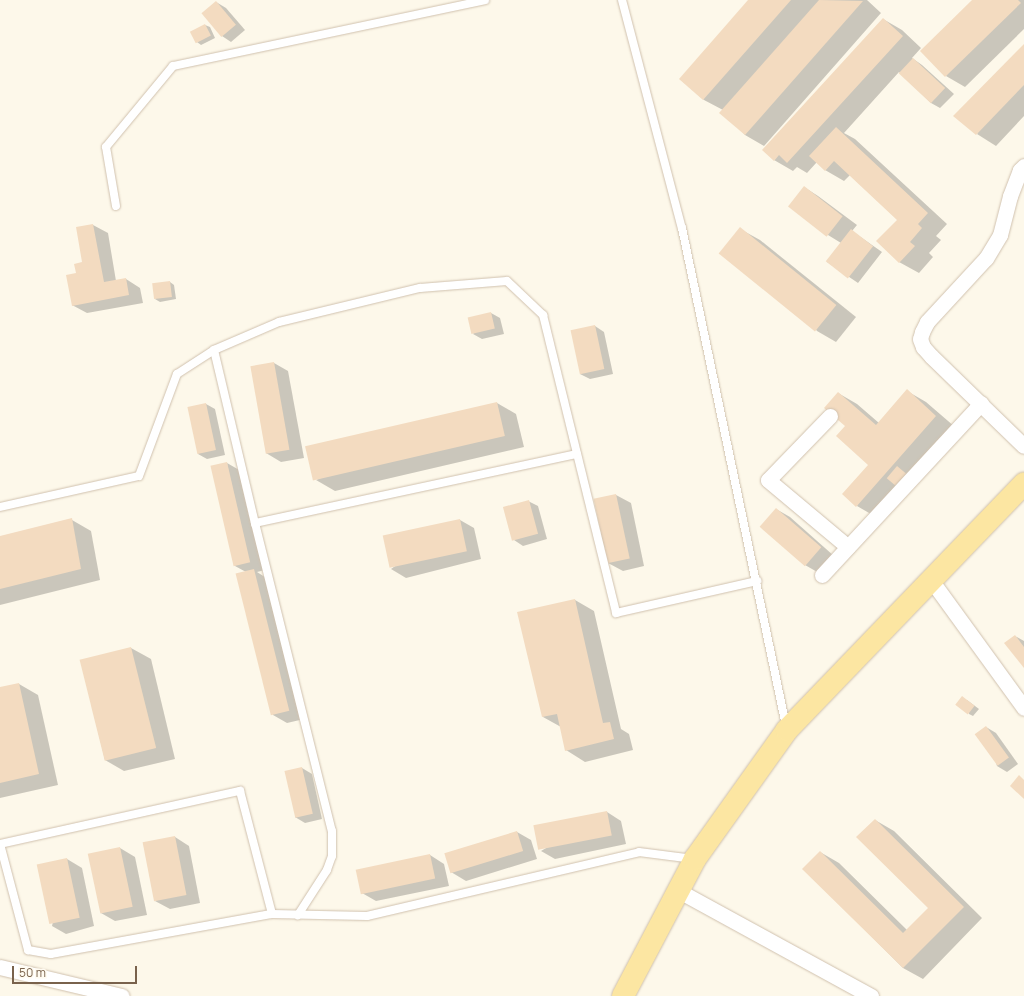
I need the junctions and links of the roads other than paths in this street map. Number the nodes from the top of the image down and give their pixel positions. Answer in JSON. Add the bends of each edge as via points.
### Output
{"nodes":[{"id":1,"x":485,"y":0,"type":"edge"},
{"id":2,"x":622,"y":0,"type":"edge"},
{"id":3,"x":1024,"y":166,"type":"edge"},
{"id":4,"x":116,"y":206,"type":"dead end"},
{"id":5,"x":214,"y":350,"type":"junction"},
{"id":6,"x":981,"y":403,"type":"junction"},
{"id":7,"x":830,"y":416,"type":"dead end"},
{"id":8,"x":1024,"y":446,"type":"edge"},
{"id":9,"x":577,"y":454,"type":"junction"},
{"id":10,"x":1024,"y":484,"type":"edge"},
{"id":11,"x":0,"y":507,"type":"edge"},
{"id":12,"x":255,"y":523,"type":"junction"},
{"id":13,"x":848,"y":547,"type":"junction"},
{"id":14,"x":822,"y":575,"type":"dead end"},
{"id":15,"x":931,"y":580,"type":"junction"},
{"id":16,"x":757,"y":581,"type":"junction"},
{"id":17,"x":1024,"y":708,"type":"edge"},
{"id":18,"x":787,"y":730,"type":"junction"},
{"id":19,"x":0,"y":844,"type":"edge"},
{"id":20,"x":695,"y":859,"type":"junction"},
{"id":21,"x":678,"y":891,"type":"junction"},
{"id":22,"x":272,"y":914,"type":"junction"},
{"id":23,"x":298,"y":915,"type":"junction"},
{"id":24,"x":0,"y":967,"type":"edge"},
{"id":25,"x":855,"y":992,"type":"edge"},
{"id":26,"x":122,"y":996,"type":"edge"},
{"id":27,"x":623,"y":996,"type":"edge"},
{"id":28,"x":871,"y":996,"type":"edge"}],
"edges":[{"from":1,"to":4,"type":"lane","via":[[173,66],[106,147]]},
{"from":2,"to":16,"type":"lane","via":[[682,228]]},
{"from":3,"to":6,"type":"street","via":[[1010,196],[1000,235],[986,258],[927,322],[920,339],[923,347]]},
{"from":5,"to":9,"type":"lane","via":[[279,322],[420,288],[507,281],[543,315]]},
{"from":5,"to":11,"type":"lane","via":[[177,374],[139,476]]},
{"from":5,"to":12,"type":"lane"},
{"from":6,"to":8,"type":"street"},
{"from":6,"to":13,"type":"street"},
{"from":7,"to":13,"type":"street","via":[[768,480]]},
{"from":9,"to":12,"type":"lane"},
{"from":9,"to":16,"type":"lane","via":[[616,613]]},
{"from":10,"to":15,"type":"main road"},
{"from":12,"to":23,"type":"lane","via":[[332,831],[332,856]]},
{"from":13,"to":14,"type":"street"},
{"from":15,"to":17,"type":"street"},
{"from":15,"to":18,"type":"main road"},
{"from":16,"to":18,"type":"lane"},
{"from":18,"to":20,"type":"main road"},
{"from":19,"to":22,"type":"lane","via":[[28,950],[51,954]]},
{"from":19,"to":22,"type":"lane","via":[[240,791]]},
{"from":20,"to":21,"type":"main road"},
{"from":20,"to":23,"type":"lane","via":[[639,852],[366,916]]},
{"from":21,"to":25,"type":"street"},
{"from":21,"to":27,"type":"main road"},
{"from":22,"to":23,"type":"lane"},
{"from":24,"to":26,"type":"street"},
{"from":25,"to":28,"type":"street"}]}
